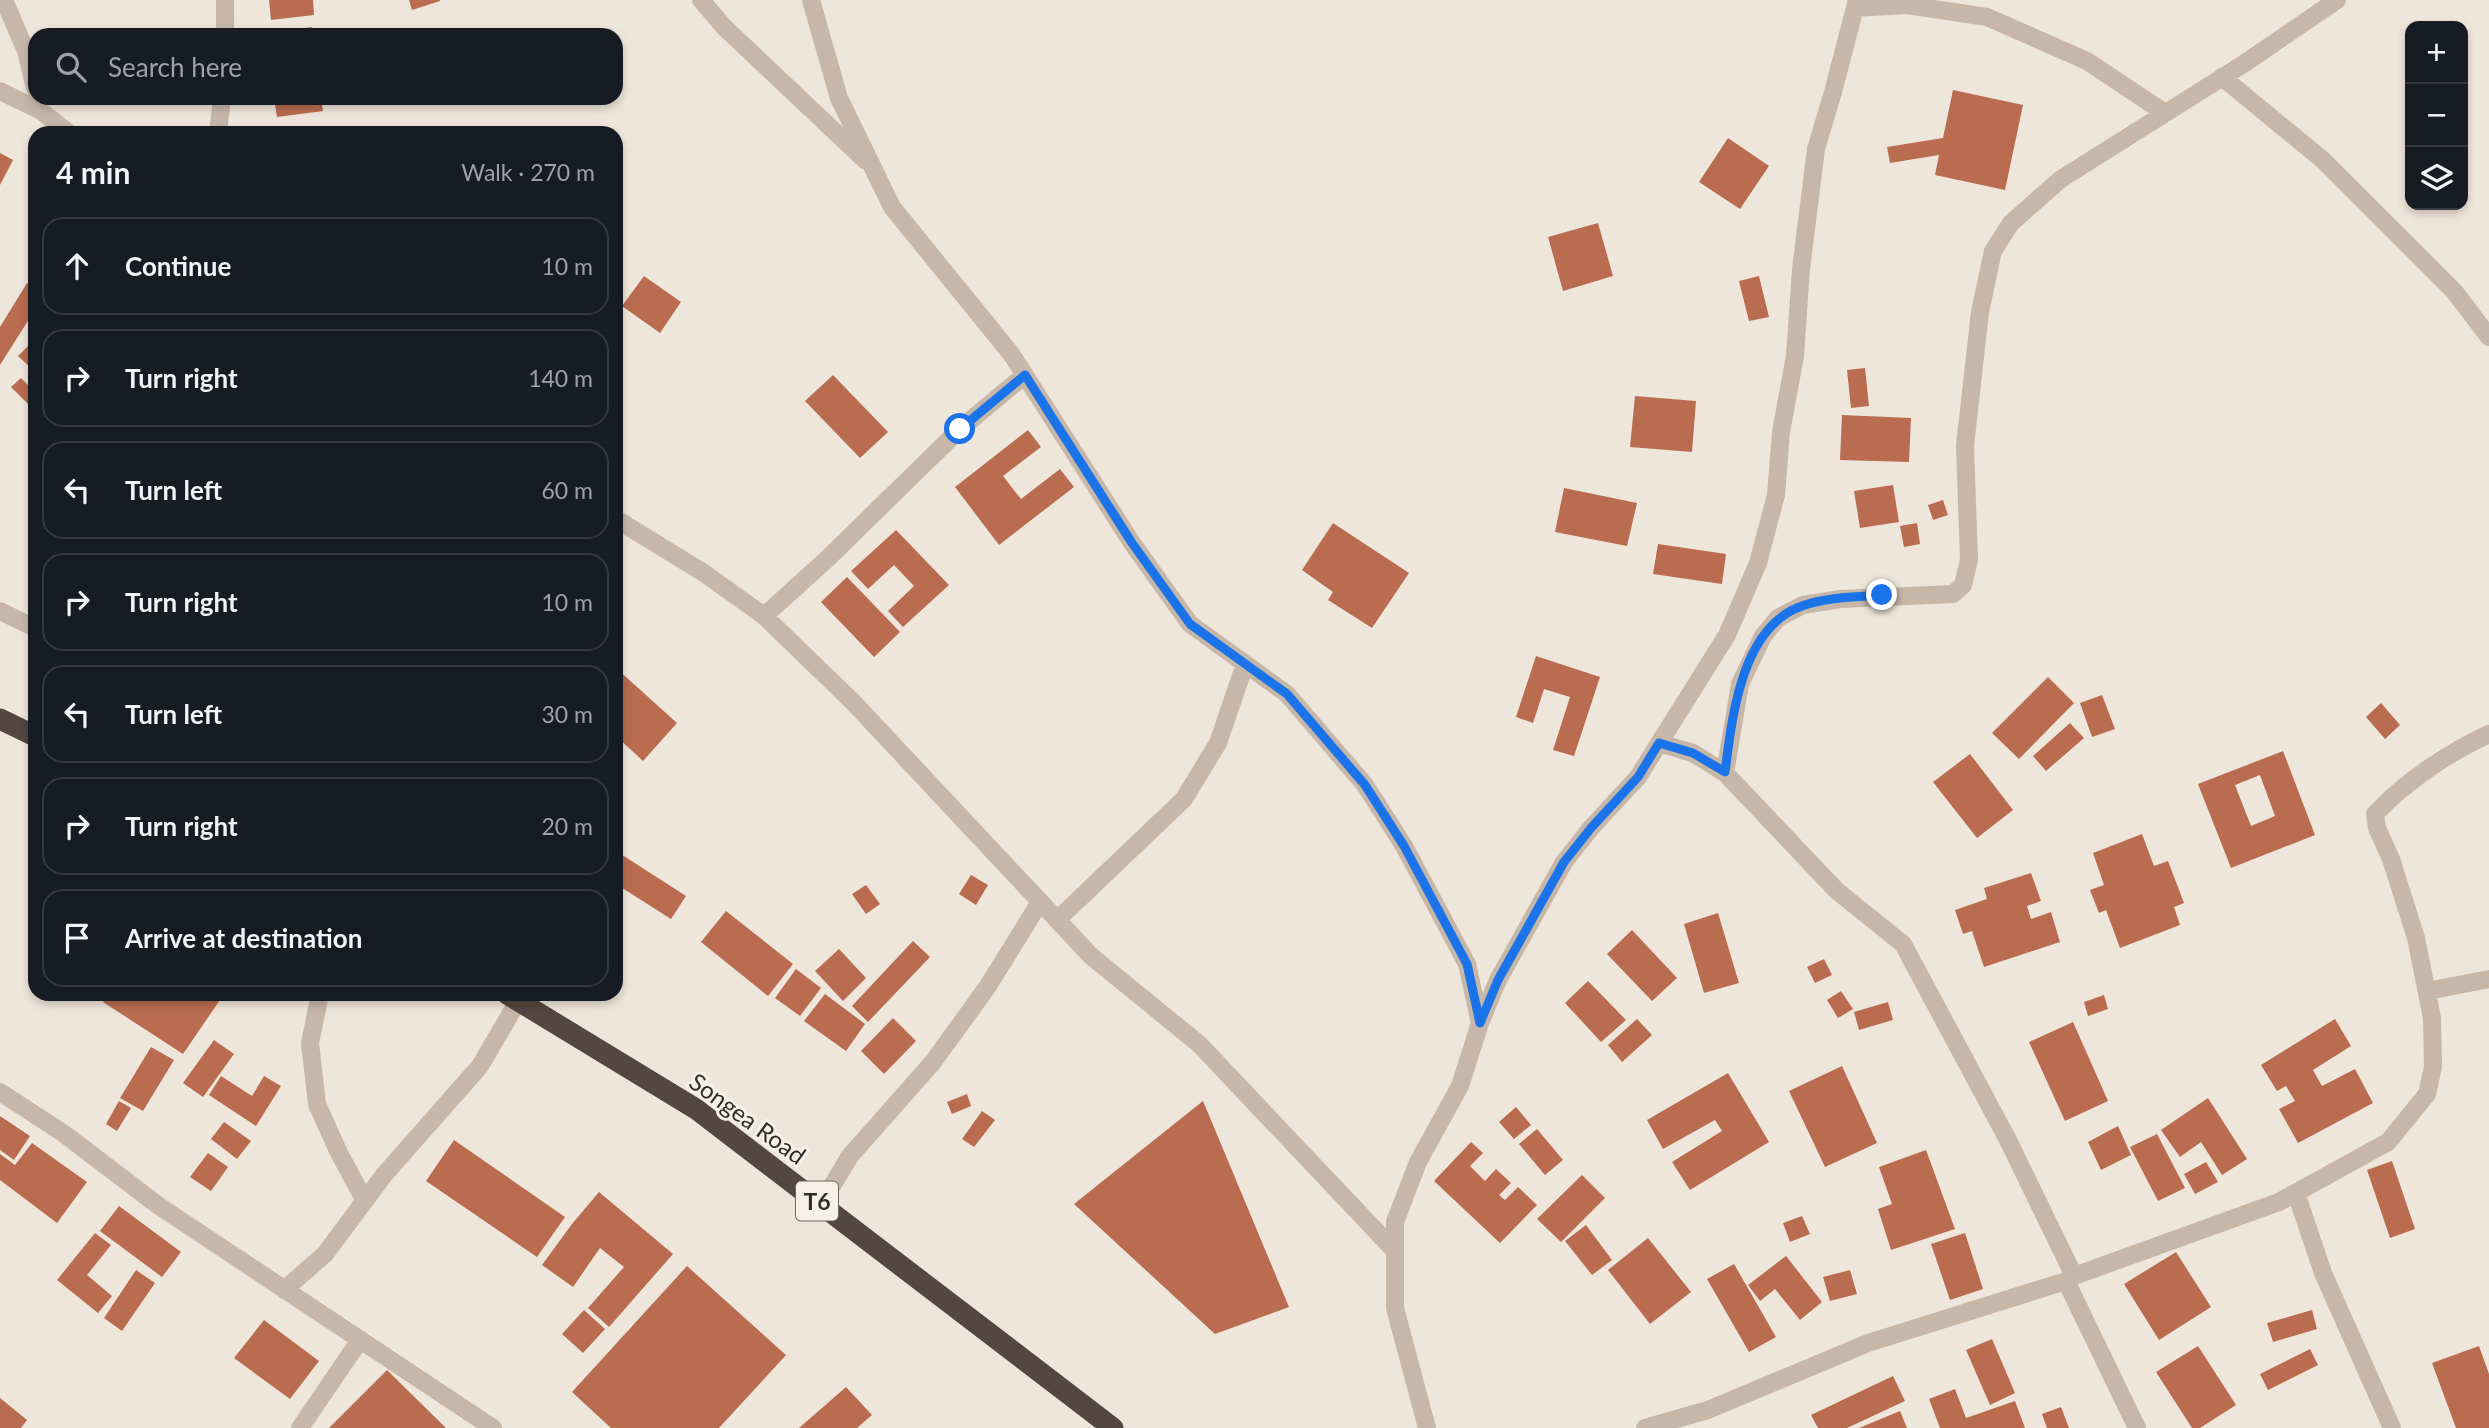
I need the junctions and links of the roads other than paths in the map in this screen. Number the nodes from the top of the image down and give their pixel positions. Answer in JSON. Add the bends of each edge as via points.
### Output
{"nodes":[{"id":1,"x":4,"y":0,"type":"edge"},
{"id":2,"x":225,"y":0,"type":"edge"},
{"id":3,"x":701,"y":0,"type":"edge"},
{"id":4,"x":811,"y":0,"type":"edge"},
{"id":5,"x":2337,"y":0,"type":"edge"},
{"id":6,"x":1856,"y":4,"type":"edge"},
{"id":7,"x":225,"y":28,"type":"edge"},
{"id":8,"x":28,"y":59,"type":"edge"},
{"id":9,"x":2222,"y":77,"type":"junction"},
{"id":10,"x":0,"y":91,"type":"edge"},
{"id":11,"x":28,"y":100,"type":"edge"},
{"id":12,"x":40,"y":105,"type":"edge"},
{"id":13,"x":221,"y":105,"type":"edge"},
{"id":14,"x":2165,"y":113,"type":"junction"},
{"id":15,"x":62,"y":126,"type":"edge"},
{"id":16,"x":219,"y":126,"type":"edge"},
{"id":17,"x":874,"y":168,"type":"junction"},
{"id":18,"x":2489,"y":337,"type":"edge"},
{"id":19,"x":1025,"y":375,"type":"junction"},
{"id":20,"x":623,"y":523,"type":"edge"},
{"id":21,"x":0,"y":611,"type":"edge"},
{"id":22,"x":764,"y":616,"type":"junction"},
{"id":23,"x":28,"y":625,"type":"edge"},
{"id":24,"x":1245,"y":664,"type":"junction"},
{"id":25,"x":0,"y":719,"type":"edge"},
{"id":26,"x":28,"y":733,"type":"edge"},
{"id":27,"x":2489,"y":734,"type":"edge"},
{"id":28,"x":1659,"y":743,"type":"junction"},
{"id":29,"x":1725,"y":772,"type":"junction"},
{"id":30,"x":1040,"y":902,"type":"junction"},
{"id":31,"x":1057,"y":919,"type":"junction"},
{"id":32,"x":2489,"y":979,"type":"edge"},
{"id":33,"x":2427,"y":991,"type":"junction"},
{"id":34,"x":319,"y":1001,"type":"edge"},
{"id":35,"x":511,"y":1001,"type":"edge"},
{"id":36,"x":520,"y":1001,"type":"edge"},
{"id":37,"x":1480,"y":1023,"type":"junction"},
{"id":38,"x":0,"y":1092,"type":"edge"},
{"id":39,"x":2296,"y":1193,"type":"junction"},
{"id":40,"x":365,"y":1201,"type":"junction"},
{"id":41,"x":821,"y":1204,"type":"junction"},
{"id":42,"x":1395,"y":1251,"type":"junction"},
{"id":43,"x":2070,"y":1279,"type":"junction"},
{"id":44,"x":284,"y":1290,"type":"junction"},
{"id":45,"x":360,"y":1340,"type":"junction"},
{"id":46,"x":300,"y":1428,"type":"edge"},
{"id":47,"x":493,"y":1428,"type":"edge"},
{"id":48,"x":1113,"y":1428,"type":"edge"},
{"id":49,"x":1427,"y":1428,"type":"edge"},
{"id":50,"x":1645,"y":1428,"type":"edge"},
{"id":51,"x":2137,"y":1428,"type":"edge"},
{"id":52,"x":2392,"y":1428,"type":"edge"}],
"edges":[{"from":1,"to":8,"type":"street"},
{"from":2,"to":7,"type":"street"},
{"from":3,"to":17,"type":"street","via":[[743,46]]},
{"from":4,"to":17,"type":"street","via":[[839,98]]},
{"from":5,"to":9,"type":"street"},
{"from":6,"to":14,"type":"street","via":[[1908,5],[1987,17],[2087,61]]},
{"from":6,"to":28,"type":"street","via":[[1816,149],[1776,495],[1758,563],[1727,635]]},
{"from":9,"to":14,"type":"street"},
{"from":9,"to":18,"type":"street","via":[[2324,161],[2454,290]]},
{"from":10,"to":11,"type":"street"},
{"from":12,"to":15,"type":"street"},
{"from":13,"to":16,"type":"street"},
{"from":14,"to":29,"type":"street","via":[[2061,179],[2011,223],[1993,251],[1980,312],[1965,446],[1969,561],[1963,585],[1953,594],[1882,595],[1803,605],[1777,618],[1740,684]]},
{"from":17,"to":19,"type":"street","via":[[892,207]]},
{"from":19,"to":22,"type":"street","via":[[960,429]]},
{"from":19,"to":24,"type":"street","via":[[1132,543],[1190,624]]},
{"from":20,"to":22,"type":"street"},
{"from":21,"to":23,"type":"street"},
{"from":22,"to":30,"type":"street","via":[[853,702]]},
{"from":24,"to":31,"type":"street","via":[[1218,743],[1184,799]]},
{"from":24,"to":37,"type":"street","via":[[1287,694],[1365,785],[1404,846],[1467,964]]},
{"from":25,"to":26,"type":"highway"},
{"from":27,"to":33,"type":"street","via":[[2396,792],[2375,814],[2416,937]]},
{"from":28,"to":29,"type":"street","via":[[1693,753]]},
{"from":28,"to":37,"type":"street","via":[[1638,777],[1564,862],[1498,980]]},
{"from":29,"to":43,"type":"street","via":[[1837,891],[1903,944],[2008,1140]]},
{"from":30,"to":31,"type":"street"},
{"from":30,"to":41,"type":"street","via":[[933,1062],[850,1156]]},
{"from":31,"to":42,"type":"street","via":[[1091,956],[1199,1044]]},
{"from":32,"to":33,"type":"street"},
{"from":33,"to":39,"type":"street","via":[[2433,1067],[2427,1094],[2388,1142]]},
{"from":34,"to":40,"type":"street","via":[[310,1043],[317,1104]]},
{"from":35,"to":40,"type":"street","via":[[480,1066]]},
{"from":36,"to":41,"type":"highway","name":"Songea Road","number":"T6","via":[[696,1109]]},
{"from":37,"to":42,"type":"street","via":[[1460,1086],[1418,1162],[1395,1222]]},
{"from":38,"to":44,"type":"street"},
{"from":39,"to":43,"type":"street"},
{"from":39,"to":52,"type":"street","via":[[2323,1273]]},
{"from":40,"to":44,"type":"street","via":[[325,1254]]},
{"from":41,"to":48,"type":"highway","name":"Songea Road","number":"T6"},
{"from":42,"to":49,"type":"street","via":[[1395,1308]]},
{"from":43,"to":50,"type":"street","via":[[1868,1343],[1708,1410]]},
{"from":43,"to":51,"type":"street"},
{"from":44,"to":45,"type":"street"},
{"from":45,"to":46,"type":"street"},
{"from":45,"to":47,"type":"street"}]}
